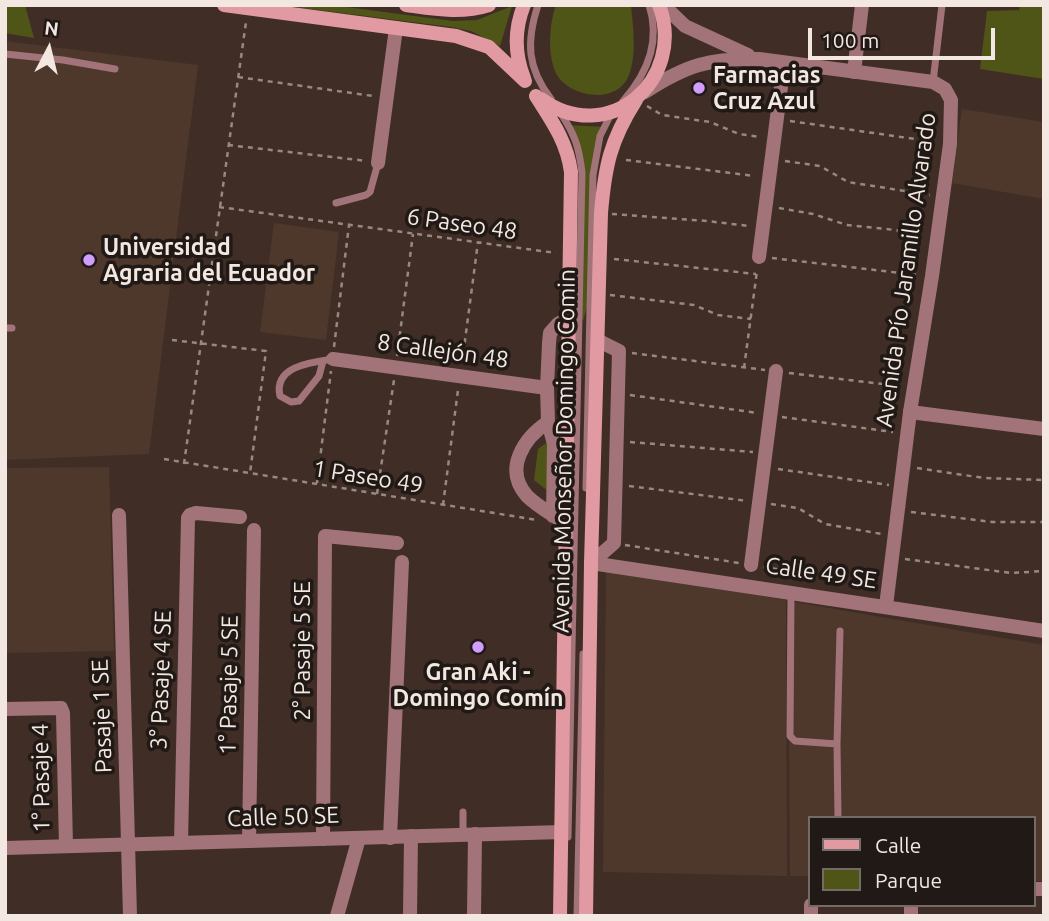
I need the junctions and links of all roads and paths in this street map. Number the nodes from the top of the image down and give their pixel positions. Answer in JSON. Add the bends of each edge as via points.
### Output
{"nodes":[{"id":1,"x":224,"y":5,"type":"edge"},
{"id":2,"x":406,"y":5,"type":"edge"},
{"id":3,"x":489,"y":5,"type":"edge"},
{"id":4,"x":524,"y":5,"type":"edge"},
{"id":5,"x":538,"y":5,"type":"edge"},
{"id":6,"x":649,"y":5,"type":"edge"},
{"id":7,"x":662,"y":5,"type":"edge"},
{"id":8,"x":862,"y":5,"type":"edge"},
{"id":9,"x":942,"y":5,"type":"edge"},
{"id":10,"x":247,"y":8,"type":"junction"},
{"id":11,"x":396,"y":28,"type":"junction"},
{"id":12,"x":5,"y":54,"type":"edge"},
{"id":13,"x":759,"y":60,"type":"junction"},
{"id":14,"x":784,"y":63,"type":"junction"},
{"id":15,"x":115,"y":69,"type":"dead end"},
{"id":16,"x":854,"y":72,"type":"junction"},
{"id":17,"x":238,"y":77,"type":"junction"},
{"id":18,"x":525,"y":81,"type":"junction"},
{"id":19,"x":933,"y":82,"type":"junction"},
{"id":20,"x":536,"y":96,"type":"junction"},
{"id":21,"x":386,"y":97,"type":"junction"},
{"id":22,"x":640,"y":97,"type":"junction"},
{"id":23,"x":559,"y":110,"type":"junction"},
{"id":24,"x":612,"y":112,"type":"junction"},
{"id":25,"x":776,"y":119,"type":"junction"},
{"id":26,"x":774,"y":138,"type":"junction"},
{"id":27,"x":950,"y":144,"type":"junction"},
{"id":28,"x":228,"y":145,"type":"junction"},
{"id":29,"x":771,"y":159,"type":"junction"},
{"id":30,"x":626,"y":160,"type":"dead end"},
{"id":31,"x":378,"y":163,"type":"junction"},
{"id":32,"x":769,"y":177,"type":"junction"},
{"id":33,"x":943,"y":197,"type":"junction"},
{"id":34,"x":336,"y":203,"type":"dead end"},
{"id":35,"x":765,"y":205,"type":"junction"},
{"id":36,"x":219,"y":207,"type":"junction"},
{"id":37,"x":601,"y":214,"type":"junction"},
{"id":38,"x":762,"y":228,"type":"junction"},
{"id":39,"x":938,"y":235,"type":"junction"},
{"id":40,"x":571,"y":255,"type":"junction"},
{"id":41,"x":600,"y":257,"type":"junction"},
{"id":42,"x":759,"y":257,"type":"junction"},
{"id":43,"x":757,"y":274,"type":"junction"},
{"id":44,"x":932,"y":276,"type":"junction"},
{"id":45,"x":598,"y":294,"type":"junction"},
{"id":46,"x":569,"y":318,"type":"junction"},
{"id":47,"x":751,"y":319,"type":"junction"},
{"id":48,"x":172,"y":340,"type":"dead end"},
{"id":49,"x":597,"y":340,"type":"junction"},
{"id":50,"x":201,"y":343,"type":"junction"},
{"id":51,"x":328,"y":360,"type":"junction"},
{"id":52,"x":744,"y":368,"type":"dead end"},
{"id":53,"x":776,"y":372,"type":"dead end"},
{"id":54,"x":547,"y":388,"type":"junction"},
{"id":55,"x":910,"y":412,"type":"junction"},
{"id":56,"x":548,"y":422,"type":"junction"},
{"id":57,"x":1044,"y":429,"type":"edge"},
{"id":58,"x":617,"y":440,"type":"junction"},
{"id":59,"x":164,"y":459,"type":"dead end"},
{"id":60,"x":765,"y":461,"type":"junction"},
{"id":61,"x":184,"y":464,"type":"junction"},
{"id":62,"x":903,"y":466,"type":"junction"},
{"id":63,"x":250,"y":473,"type":"junction"},
{"id":64,"x":1044,"y":480,"type":"edge"},
{"id":65,"x":901,"y":487,"type":"junction"},
{"id":66,"x":898,"y":510,"type":"junction"},
{"id":67,"x":119,"y":515,"type":"dead end"},
{"id":68,"x":240,"y":517,"type":"dead end"},
{"id":69,"x":546,"y":518,"type":"junction"},
{"id":70,"x":1044,"y":522,"type":"edge"},
{"id":71,"x":567,"y":525,"type":"junction"},
{"id":72,"x":254,"y":530,"type":"dead end"},
{"id":73,"x":397,"y":543,"type":"dead end"},
{"id":74,"x":631,"y":546,"type":"dead end"},
{"id":75,"x":892,"y":557,"type":"junction"},
{"id":76,"x":402,"y":562,"type":"dead end"},
{"id":77,"x":591,"y":563,"type":"junction"},
{"id":78,"x":751,"y":565,"type":"junction"},
{"id":79,"x":1044,"y":571,"type":"edge"},
{"id":80,"x":801,"y":573,"type":"dead end"},
{"id":81,"x":791,"y":592,"type":"junction"},
{"id":82,"x":886,"y":606,"type":"junction"},
{"id":83,"x":840,"y":631,"type":"dead end"},
{"id":84,"x":1044,"y":631,"type":"edge"},
{"id":85,"x":529,"y":703,"type":"dead end"},
{"id":86,"x":565,"y":704,"type":"junction"},
{"id":87,"x":5,"y":709,"type":"edge"},
{"id":88,"x":837,"y":744,"type":"junction"},
{"id":89,"x":463,"y":812,"type":"dead end"},
{"id":90,"x":838,"y":816,"type":"edge"},
{"id":91,"x":562,"y":832,"type":"junction"},
{"id":92,"x":469,"y":835,"type":"junction"},
{"id":93,"x":411,"y":836,"type":"junction"},
{"id":94,"x":359,"y":838,"type":"junction"},
{"id":95,"x":390,"y":838,"type":"junction"},
{"id":96,"x":324,"y":839,"type":"junction"},
{"id":97,"x":249,"y":841,"type":"junction"},
{"id":98,"x":181,"y":843,"type":"junction"},
{"id":99,"x":128,"y":844,"type":"junction"},
{"id":100,"x":66,"y":846,"type":"junction"},
{"id":101,"x":5,"y":848,"type":"edge"},
{"id":102,"x":130,"y":916,"type":"edge"},
{"id":103,"x":337,"y":916,"type":"edge"},
{"id":104,"x":410,"y":916,"type":"edge"},
{"id":105,"x":474,"y":916,"type":"edge"},
{"id":106,"x":560,"y":916,"type":"edge"},
{"id":107,"x":566,"y":916,"type":"edge"},
{"id":108,"x":577,"y":916,"type":"edge"},
{"id":109,"x":586,"y":916,"type":"edge"}],
"edges":[{"from":1,"to":10,"type":"main road"},
{"from":2,"to":3,"type":"main road","via":[[452,11]]},
{"from":4,"to":18,"type":"main road","via":[[516,50]]},
{"from":5,"to":23,"type":"lane","name":"Avenida Monseñor Domingo Comin","via":[[529,48],[532,66]]},
{"from":6,"to":24,"type":"lane","name":"Avenida Monseñor Domingo Comin","via":[[654,44],[649,61],[635,87]]},
{"from":7,"to":13,"type":"street","name":"Avenida Pío Jaramillo Alvarado","via":[[693,31]]},
{"from":7,"to":22,"type":"main road","name":"Avenida Monseñor Domingo Comin","via":[[663,55]]},
{"from":8,"to":16,"type":"street"},
{"from":9,"to":19,"type":"lane"},
{"from":10,"to":11,"type":"main road"},
{"from":10,"to":17,"type":"path"},
{"from":11,"to":18,"type":"main road","via":[[482,43]]},
{"from":11,"to":21,"type":"street"},
{"from":12,"to":15,"type":"lane"},
{"from":13,"to":14,"type":"street","name":"Avenida Pío Jaramillo Alvarado"},
{"from":13,"to":22,"type":"street","name":"Avenida Pío Jaramillo Alvarado","via":[[690,66]]},
{"from":14,"to":16,"type":"street","name":"Avenida Pío Jaramillo Alvarado"},
{"from":14,"to":25,"type":"street"},
{"from":16,"to":19,"type":"street","name":"Avenida Pío Jaramillo Alvarado"},
{"from":17,"to":21,"type":"path"},
{"from":17,"to":28,"type":"path"},
{"from":18,"to":20,"type":"main road","name":"Avenida Monseñor Domingo Comin"},
{"from":19,"to":27,"type":"street","name":"Avenida Pío Jaramillo Alvarado","via":[[945,89],[951,100]]},
{"from":20,"to":23,"type":"main road"},
{"from":20,"to":40,"type":"main road","name":"Avenida Monseñor Domingo Comin","via":[[569,154]]},
{"from":21,"to":31,"type":"street"},
{"from":22,"to":24,"type":"main road"},
{"from":22,"to":26,"type":"path","via":[[662,115]]},
{"from":22,"to":37,"type":"main road","name":"Avenida Monseñor Domingo Comin","via":[[613,141]]},
{"from":23,"to":24,"type":"main road","via":[[585,116]]},
{"from":23,"to":107,"type":"lane","name":"Avenida Monseñor Domingo Comin","via":[[576,136],[582,173]]},
{"from":24,"to":108,"type":"lane","name":"Avenida Monseñor Domingo Comin","via":[[600,136],[593,175]]},
{"from":25,"to":26,"type":"street"},
{"from":25,"to":27,"type":"path"},
{"from":26,"to":29,"type":"street"},
{"from":27,"to":33,"type":"street","name":"Avenida Pío Jaramillo Alvarado"},
{"from":28,"to":31,"type":"path"},
{"from":28,"to":36,"type":"path"},
{"from":29,"to":32,"type":"street"},
{"from":29,"to":33,"type":"path","via":[[820,166],[849,182]]},
{"from":30,"to":32,"type":"path"},
{"from":31,"to":34,"type":"lane","via":[[370,192]]},
{"from":32,"to":35,"type":"street"},
{"from":33,"to":39,"type":"street","name":"Avenida Pío Jaramillo Alvarado"},
{"from":35,"to":38,"type":"street"},
{"from":35,"to":39,"type":"path","via":[[847,225]]},
{"from":36,"to":40,"type":"path","name":"6 Paseo 48"},
{"from":36,"to":50,"type":"path"},
{"from":37,"to":38,"type":"path"},
{"from":37,"to":41,"type":"main road","name":"Avenida Monseñor Domingo Comin"},
{"from":38,"to":42,"type":"street"},
{"from":39,"to":44,"type":"street","name":"Avenida Pío Jaramillo Alvarado"},
{"from":40,"to":46,"type":"main road","name":"Avenida Monseñor Domingo Comin"},
{"from":41,"to":43,"type":"path"},
{"from":41,"to":45,"type":"main road","name":"Avenida Monseñor Domingo Comin"},
{"from":42,"to":43,"type":"path"},
{"from":42,"to":44,"type":"path"},
{"from":43,"to":47,"type":"path"},
{"from":44,"to":55,"type":"street","name":"Avenida Pío Jaramillo Alvarado"},
{"from":45,"to":47,"type":"path","via":[[694,306]]},
{"from":45,"to":49,"type":"main road","name":"Avenida Monseñor Domingo Comin"},
{"from":46,"to":54,"type":"street","name":"Avenida Monseñor Domingo Comin","via":[[550,333]]},
{"from":46,"to":71,"type":"main road","name":"Avenida Monseñor Domingo Comin"},
{"from":47,"to":52,"type":"path"},
{"from":48,"to":50,"type":"path"},
{"from":49,"to":58,"type":"street","name":"Avenida Monseñor Domingo Comin","via":[[619,351]]},
{"from":49,"to":77,"type":"main road","name":"Avenida Monseñor Domingo Comin"},
{"from":50,"to":61,"type":"path"},
{"from":50,"to":63,"type":"path","via":[[266,351]]},
{"from":51,"to":51,"type":"lane","via":[[304,363],[285,374],[279,384],[280,396],[299,401]]},
{"from":51,"to":54,"type":"street","name":"8 Callejón 48"},
{"from":53,"to":60,"type":"street"},
{"from":54,"to":56,"type":"street","name":"Avenida Monseñor Domingo Comin"},
{"from":55,"to":57,"type":"street"},
{"from":55,"to":62,"type":"street","name":"Avenida Pío Jaramillo Alvarado"},
{"from":56,"to":69,"type":"street","name":"Avenida Monseñor Domingo Comin","via":[[554,443]]},
{"from":56,"to":69,"type":"street","name":"Avenida Monseñor Domingo Comin","via":[[526,440],[517,468],[521,487]]},
{"from":58,"to":60,"type":"path"},
{"from":58,"to":77,"type":"street","name":"Avenida Monseñor Domingo Comin","via":[[614,543]]},
{"from":59,"to":61,"type":"path","name":"1 Paseo 49"},
{"from":60,"to":65,"type":"path"},
{"from":60,"to":78,"type":"street"},
{"from":61,"to":63,"type":"path","name":"1 Paseo 49"},
{"from":62,"to":64,"type":"path","via":[[984,478]]},
{"from":62,"to":65,"type":"street","name":"Avenida Pío Jaramillo Alvarado"},
{"from":63,"to":69,"type":"path","name":"1 Paseo 49"},
{"from":65,"to":66,"type":"street","name":"Avenida Pío Jaramillo Alvarado"},
{"from":66,"to":70,"type":"path","via":[[992,523]]},
{"from":66,"to":75,"type":"street","name":"Avenida Pío Jaramillo Alvarado"},
{"from":67,"to":99,"type":"street","name":"Pasaje 1 SE"},
{"from":68,"to":98,"type":"street","name":"3° Pasaje 4 SE","via":[[196,513],[188,518]]},
{"from":69,"to":71,"type":"street","name":"Avenida Monseñor Domingo Comin"},
{"from":71,"to":86,"type":"main road","name":"Avenida Monseñor Domingo Comin"},
{"from":72,"to":97,"type":"street","name":"1° Pasaje 5 SE"},
{"from":73,"to":96,"type":"street","name":"2° Pasaje 5 SE","via":[[325,536]]},
{"from":74,"to":78,"type":"path","name":"Calle 49 SE"},
{"from":75,"to":79,"type":"path","via":[[1011,573]]},
{"from":75,"to":82,"type":"street","name":"Avenida Pío Jaramillo Alvarado"},
{"from":76,"to":95,"type":"street"},
{"from":77,"to":81,"type":"street","name":"Calle 49 SE"},
{"from":77,"to":109,"type":"main road","name":"Avenida Monseñor Domingo Comin"},
{"from":78,"to":80,"type":"path","name":"Calle 49 SE"},
{"from":81,"to":82,"type":"street","name":"Calle 49 SE"},
{"from":81,"to":88,"type":"lane","via":[[790,736],[795,741]]},
{"from":82,"to":84,"type":"street","name":"Calle 49 SE"},
{"from":83,"to":88,"type":"lane"},
{"from":85,"to":86,"type":"lane"},
{"from":86,"to":91,"type":"main road","name":"Avenida Monseñor Domingo Comin"},
{"from":87,"to":100,"type":"street","name":"1° Pasaje 4","via":[[61,708],[64,713]]},
{"from":88,"to":90,"type":"lane"},
{"from":89,"to":92,"type":"lane"},
{"from":91,"to":92,"type":"street","name":"Calle 50 SE"},
{"from":91,"to":106,"type":"main road","name":"Avenida Monseñor Domingo Comin"},
{"from":92,"to":93,"type":"street","name":"Calle 50 SE"},
{"from":92,"to":105,"type":"street"},
{"from":93,"to":95,"type":"street","name":"Calle 50 SE"},
{"from":93,"to":104,"type":"street"},
{"from":94,"to":95,"type":"street","name":"Calle 50 SE"},
{"from":94,"to":96,"type":"street","name":"Calle 50 SE"},
{"from":94,"to":103,"type":"street"},
{"from":96,"to":97,"type":"street","name":"Calle 50 SE"},
{"from":97,"to":98,"type":"street","name":"Calle 50 SE"},
{"from":98,"to":99,"type":"street","name":"Calle 50 SE"},
{"from":99,"to":100,"type":"street","name":"Calle 50 SE"},
{"from":99,"to":102,"type":"street","name":"Pasaje 1 SE"},
{"from":100,"to":101,"type":"street","name":"Calle 50 SE"}]}
